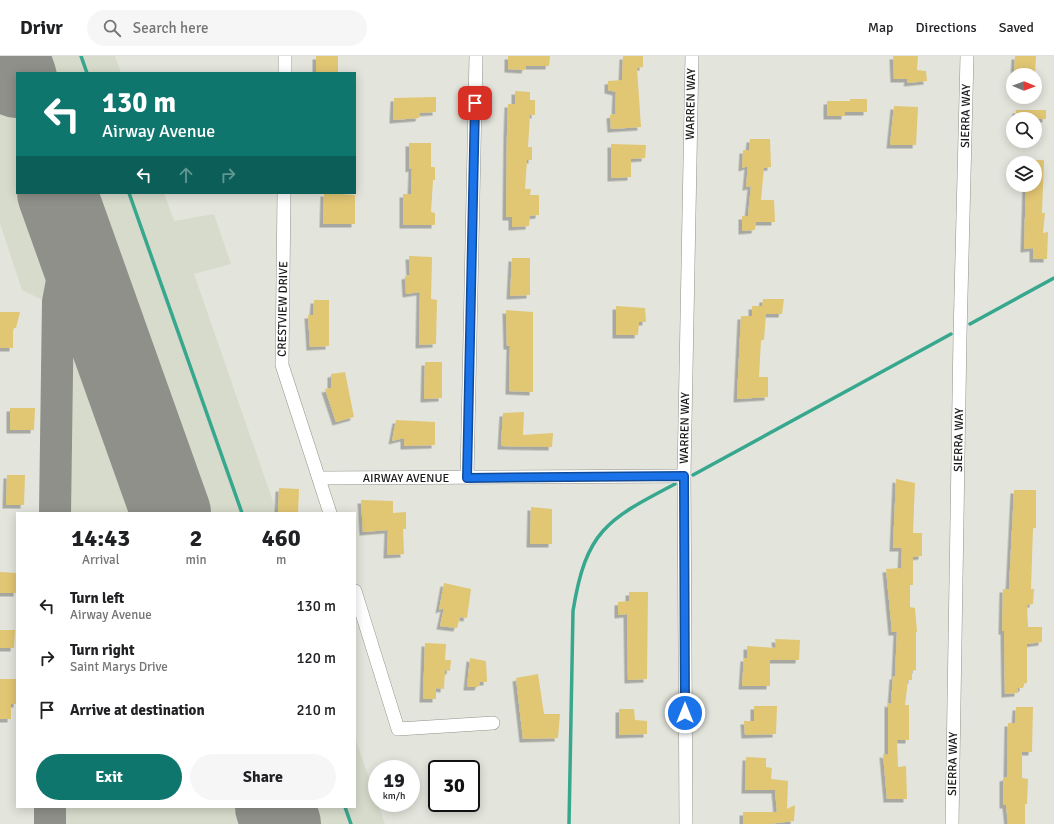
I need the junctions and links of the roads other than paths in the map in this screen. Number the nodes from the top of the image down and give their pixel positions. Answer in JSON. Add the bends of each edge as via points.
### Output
{"nodes":[{"id":1,"x":285,"y":56,"type":"edge"},
{"id":2,"x":476,"y":56,"type":"edge"},
{"id":3,"x":692,"y":56,"type":"edge"},
{"id":4,"x":967,"y":56,"type":"edge"},
{"id":5,"x":285,"y":72,"type":"edge"},
{"id":6,"x":284,"y":194,"type":"edge"},
{"id":7,"x":684,"y":476,"type":"junction"},
{"id":8,"x":319,"y":478,"type":"junction"},
{"id":9,"x":467,"y":478,"type":"junction"},
{"id":10,"x":330,"y":512,"type":"edge"},
{"id":11,"x":356,"y":594,"type":"edge"},
{"id":12,"x":493,"y":723,"type":"dead end"},
{"id":13,"x":686,"y":824,"type":"edge"},
{"id":14,"x":952,"y":824,"type":"edge"}],
"edges":[{"from":1,"to":5,"type":"street"},
{"from":2,"to":9,"type":"street"},
{"from":3,"to":7,"type":"street","name":"WARREN WAY"},
{"from":4,"to":14,"type":"street","name":"SIERRA WAY"},
{"from":6,"to":8,"type":"street","name":"CRESTVIEW DRIVE","via":[[282,365]]},
{"from":7,"to":9,"type":"street","name":"AIRWAY AVENUE"},
{"from":7,"to":13,"type":"street","name":"WARREN WAY"},
{"from":8,"to":9,"type":"street","name":"AIRWAY AVENUE"},
{"from":8,"to":10,"type":"street","name":"CRESTVIEW DRIVE"},
{"from":11,"to":12,"type":"street","via":[[398,729]]}]}
